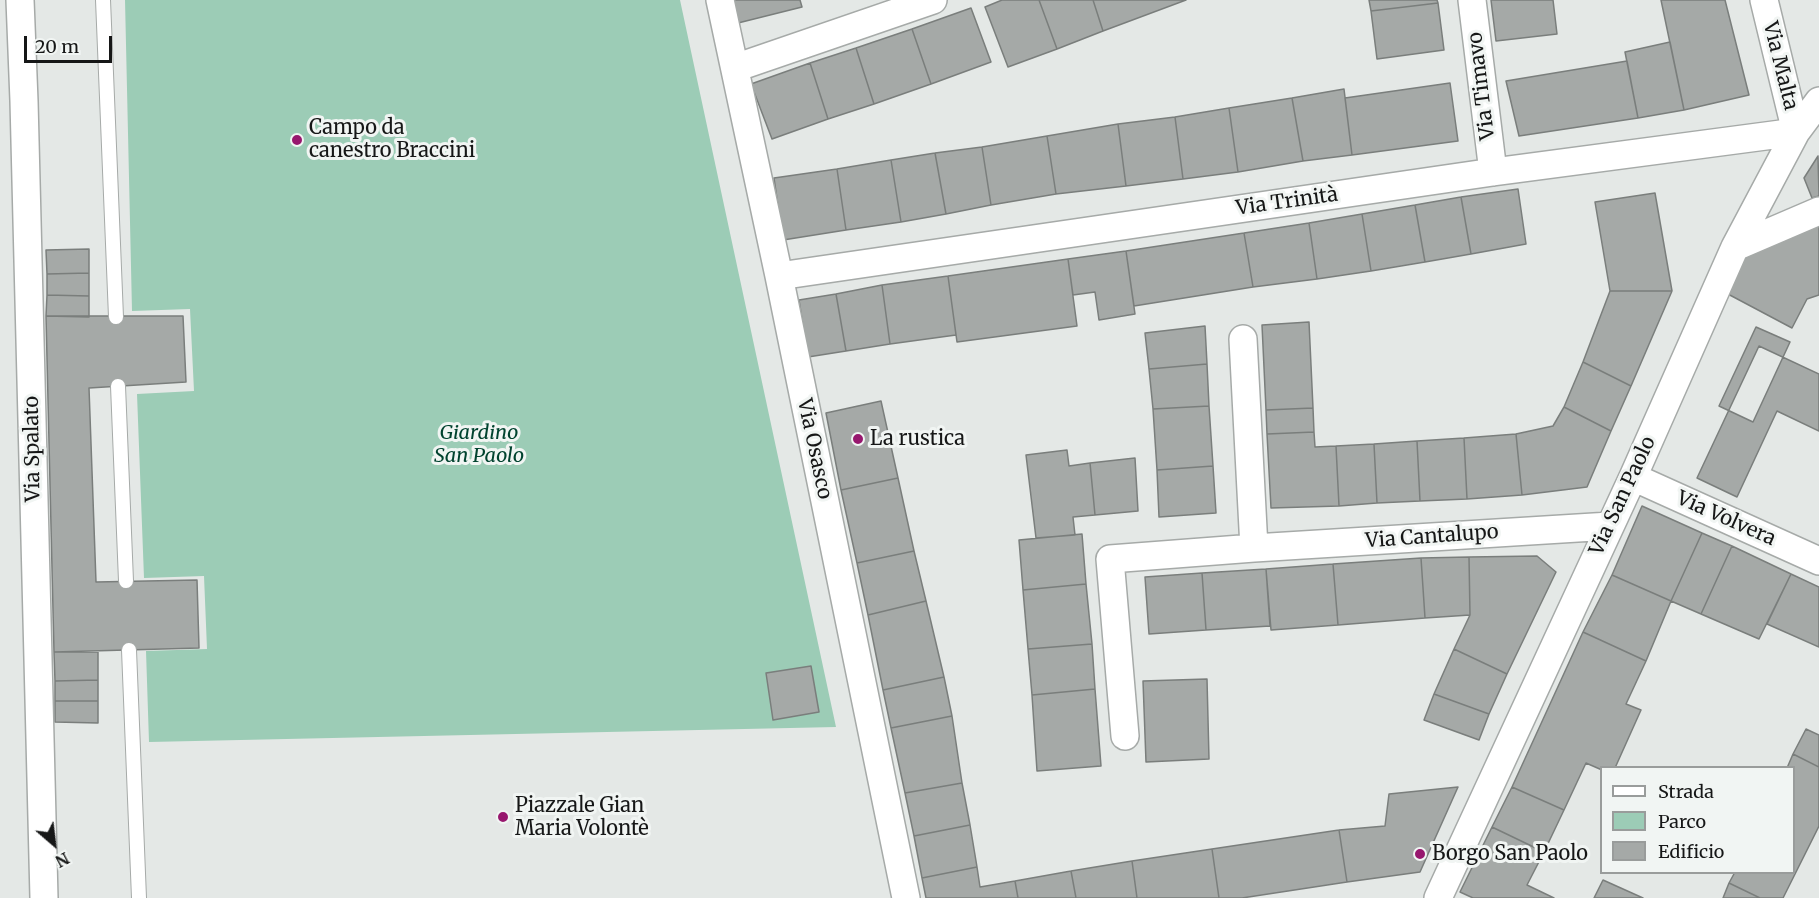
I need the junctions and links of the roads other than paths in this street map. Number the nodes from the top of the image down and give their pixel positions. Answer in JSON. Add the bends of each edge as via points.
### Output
{"nodes":[{"id":1,"x":20,"y":0,"type":"edge"},
{"id":2,"x":103,"y":0,"type":"edge"},
{"id":3,"x":720,"y":0,"type":"edge"},
{"id":4,"x":933,"y":0,"type":"edge"},
{"id":5,"x":1472,"y":0,"type":"edge"},
{"id":6,"x":1764,"y":0,"type":"edge"},
{"id":7,"x":735,"y":68,"type":"junction"},
{"id":8,"x":1819,"y":102,"type":"edge"},
{"id":9,"x":1796,"y":132,"type":"junction"},
{"id":10,"x":1492,"y":172,"type":"junction"},
{"id":11,"x":1819,"y":211,"type":"edge"},
{"id":12,"x":1735,"y":247,"type":"junction"},
{"id":13,"x":779,"y":276,"type":"junction"},
{"id":14,"x":116,"y":317,"type":"dead end"},
{"id":15,"x":1242,"y":339,"type":"dead end"},
{"id":16,"x":118,"y":386,"type":"dead end"},
{"id":17,"x":1633,"y":477,"type":"junction"},
{"id":18,"x":1610,"y":526,"type":"junction"},
{"id":19,"x":1254,"y":548,"type":"junction"},
{"id":20,"x":1819,"y":561,"type":"edge"},
{"id":21,"x":126,"y":581,"type":"dead end"},
{"id":22,"x":129,"y":650,"type":"dead end"},
{"id":23,"x":1125,"y":736,"type":"dead end"},
{"id":24,"x":44,"y":898,"type":"edge"},
{"id":25,"x":139,"y":898,"type":"edge"},
{"id":26,"x":906,"y":898,"type":"edge"},
{"id":27,"x":1437,"y":898,"type":"edge"}],
"edges":[{"from":1,"to":24,"type":"street","name":"Via Spalato"},
{"from":2,"to":14,"type":"lane"},
{"from":3,"to":7,"type":"street","name":"Via Osasco"},
{"from":4,"to":7,"type":"street"},
{"from":5,"to":10,"type":"street","name":"Via Timavo"},
{"from":6,"to":9,"type":"street","name":"Via Malta"},
{"from":7,"to":13,"type":"street","name":"Via Osasco"},
{"from":8,"to":9,"type":"street","name":"Via San Paolo"},
{"from":9,"to":10,"type":"street","name":"Via Trinità"},
{"from":9,"to":12,"type":"street","name":"Via San Paolo"},
{"from":10,"to":13,"type":"street","name":"Via Trinità"},
{"from":11,"to":12,"type":"street"},
{"from":12,"to":17,"type":"street","name":"Via San Paolo"},
{"from":13,"to":26,"type":"street","name":"Via Osasco"},
{"from":15,"to":19,"type":"street"},
{"from":16,"to":21,"type":"lane"},
{"from":17,"to":18,"type":"street","name":"Via San Paolo"},
{"from":17,"to":20,"type":"street","name":"Via Volvera"},
{"from":18,"to":19,"type":"street","name":"Via Cantalupo"},
{"from":18,"to":27,"type":"street","name":"Via San Paolo"},
{"from":19,"to":23,"type":"street","name":"Via Cantalupo","via":[[1110,559]]},
{"from":22,"to":25,"type":"lane"}]}
